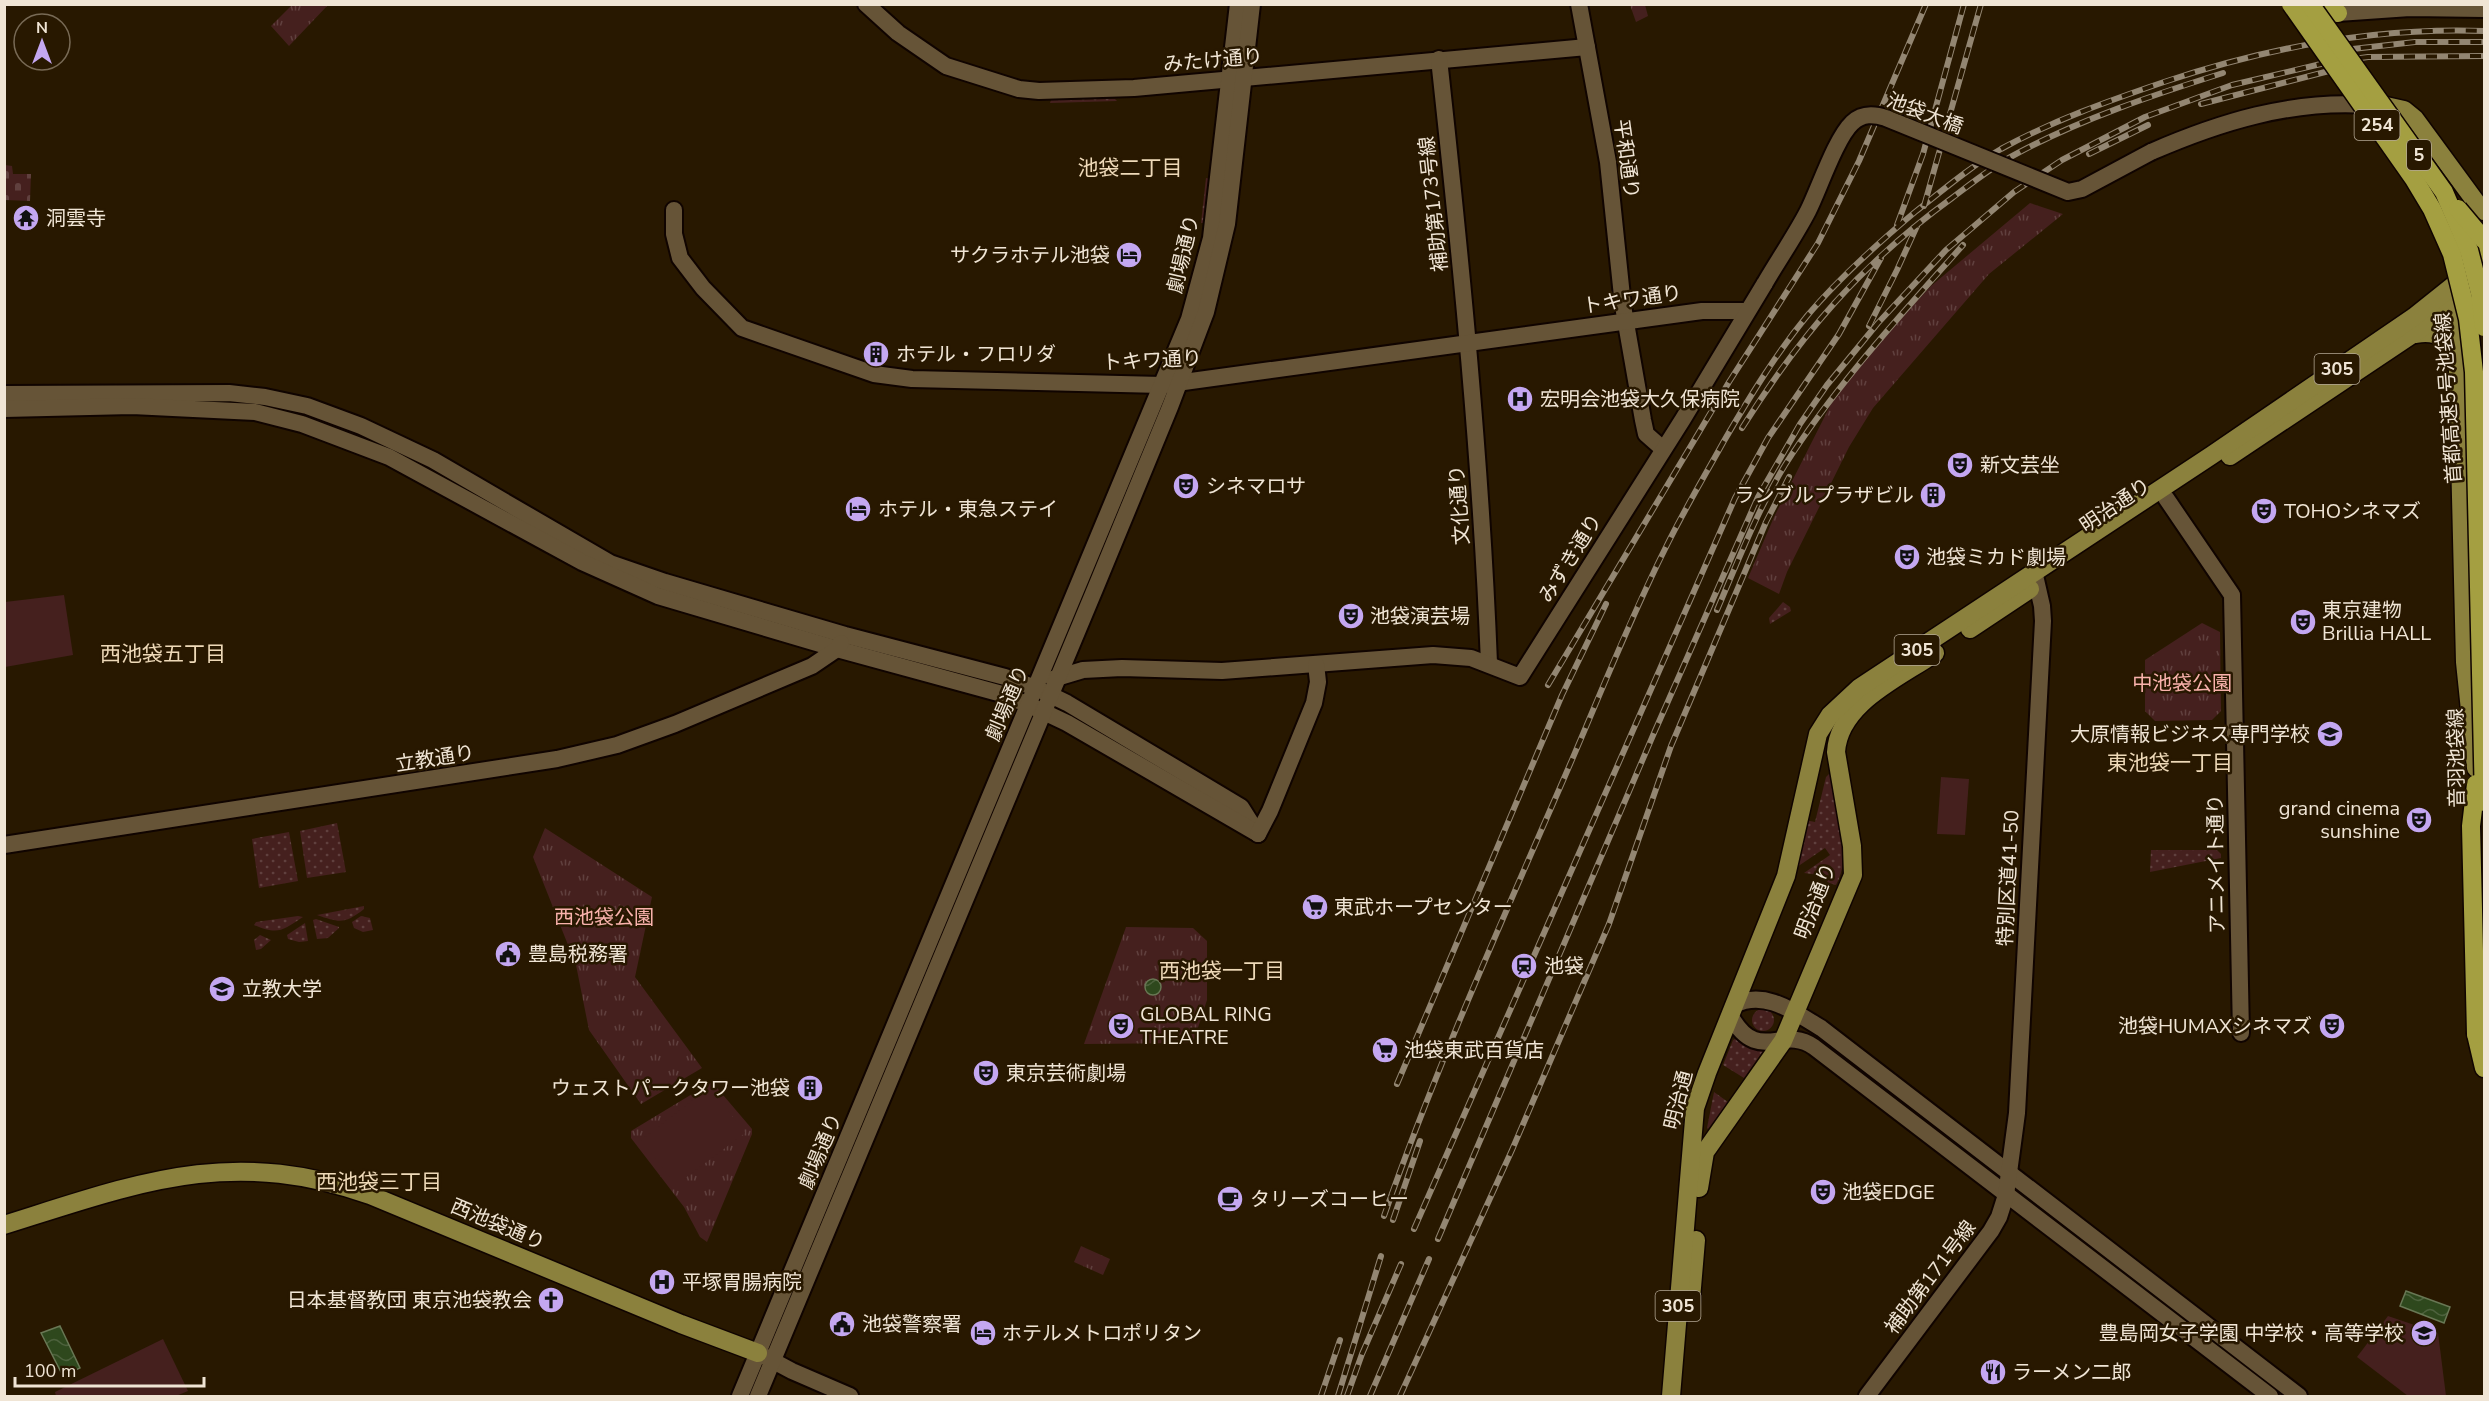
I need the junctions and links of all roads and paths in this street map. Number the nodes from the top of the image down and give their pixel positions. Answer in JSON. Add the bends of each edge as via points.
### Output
{"nodes":[{"id":1,"x":866,"y":4,"type":"edge"},
{"id":2,"x":1238,"y":4,"type":"edge"},
{"id":3,"x":1252,"y":4,"type":"edge"},
{"id":4,"x":1579,"y":4,"type":"edge"},
{"id":5,"x":2284,"y":4,"type":"edge"},
{"id":6,"x":2290,"y":4,"type":"edge"},
{"id":7,"x":2311,"y":4,"type":"edge"},
{"id":8,"x":2334,"y":9,"type":"edge"},
{"id":9,"x":2484,"y":9,"type":"edge"},
{"id":10,"x":1587,"y":47,"type":"junction"},
{"id":11,"x":1439,"y":59,"type":"junction"},
{"id":12,"x":1236,"y":80,"type":"junction"},
{"id":13,"x":2367,"y":105,"type":"junction"},
{"id":14,"x":2386,"y":106,"type":"junction"},
{"id":15,"x":674,"y":210,"type":"dead end"},
{"id":16,"x":2484,"y":211,"type":"edge"},
{"id":17,"x":2484,"y":240,"type":"edge"},
{"id":18,"x":2484,"y":256,"type":"edge"},
{"id":19,"x":1765,"y":283,"type":"joint"},
{"id":20,"x":2478,"y":286,"type":"edge"},
{"id":21,"x":2457,"y":305,"type":"junction"},
{"id":22,"x":1747,"y":310,"type":"junction"},
{"id":23,"x":1626,"y":321,"type":"junction"},
{"id":24,"x":2484,"y":327,"type":"edge"},
{"id":25,"x":2416,"y":334,"type":"junction"},
{"id":26,"x":1469,"y":344,"type":"junction"},
{"id":27,"x":2484,"y":347,"type":"edge"},
{"id":28,"x":2457,"y":356,"type":"junction"},
{"id":29,"x":1171,"y":384,"type":"junction"},
{"id":30,"x":4,"y":394,"type":"edge"},
{"id":31,"x":4,"y":409,"type":"edge"},
{"id":32,"x":1663,"y":450,"type":"junction"},
{"id":33,"x":2166,"y":498,"type":"junction"},
{"id":34,"x":2474,"y":514,"type":"dead end"},
{"id":35,"x":2035,"y":578,"type":"junction"},
{"id":36,"x":841,"y":642,"type":"junction"},
{"id":37,"x":1489,"y":663,"type":"junction"},
{"id":38,"x":1316,"y":664,"type":"junction"},
{"id":39,"x":1058,"y":677,"type":"junction"},
{"id":40,"x":1043,"y":691,"type":"junction"},
{"id":41,"x":1036,"y":708,"type":"junction"},
{"id":42,"x":2483,"y":732,"type":"junction"},
{"id":43,"x":1839,"y":766,"type":"junction"},
{"id":44,"x":1808,"y":777,"type":"junction"},
{"id":45,"x":2482,"y":800,"type":"edge"},
{"id":46,"x":1797,"y":829,"type":"joint"},
{"id":47,"x":1258,"y":834,"type":"junction"},
{"id":48,"x":4,"y":845,"type":"edge"},
{"id":49,"x":2484,"y":946,"type":"edge"},
{"id":50,"x":2484,"y":1001,"type":"edge"},
{"id":51,"x":1732,"y":1010,"type":"junction"},
{"id":52,"x":1794,"y":1012,"type":"junction"},
{"id":53,"x":2241,"y":1033,"type":"dead end"},
{"id":54,"x":1783,"y":1041,"type":"junction"},
{"id":55,"x":2484,"y":1068,"type":"edge"},
{"id":56,"x":2009,"y":1175,"type":"junction"},
{"id":57,"x":2006,"y":1195,"type":"junction"},
{"id":58,"x":4,"y":1225,"type":"edge"},
{"id":59,"x":766,"y":1357,"type":"junction"},
{"id":60,"x":740,"y":1396,"type":"edge"},
{"id":61,"x":758,"y":1396,"type":"edge"},
{"id":62,"x":850,"y":1396,"type":"edge"},
{"id":63,"x":1671,"y":1396,"type":"edge"},
{"id":64,"x":1683,"y":1396,"type":"edge"},
{"id":65,"x":1867,"y":1396,"type":"edge"},
{"id":66,"x":2270,"y":1396,"type":"edge"},
{"id":67,"x":2299,"y":1396,"type":"edge"}],
"edges":[{"from":1,"to":12,"type":"street","name":"みたけ通り","via":[[898,33],[946,66],[1019,89],[1134,88]]},
{"from":2,"to":12,"type":"street","name":"劇場通り"},
{"from":3,"to":12,"type":"street","name":"劇場通り"},
{"from":4,"to":10,"type":"street","name":"平和通り"},
{"from":5,"to":8,"type":"highway"},
{"from":6,"to":20,"type":"highway","number":"254","bridge":true,"via":[[2400,158],[2452,254]]},
{"from":6,"to":42,"type":"highway","name":"首都高速5号池袋線","number":"5","bridge":true,"via":[[2414,179],[2440,225],[2458,273],[2474,372]]},
{"from":7,"to":17,"type":"highway","number":"254","bridge":true,"via":[[2447,197]]},
{"from":7,"to":24,"type":"highway","name":"首都高速5号池袋線","number":"5","bridge":true,"via":[[2444,192],[2469,250]]},
{"from":8,"to":9,"type":"street"},
{"from":10,"to":11,"type":"street","name":"みたけ通り"},
{"from":10,"to":23,"type":"street","name":"平和通り","via":[[1608,162]]},
{"from":11,"to":12,"type":"street","name":"みたけ通り"},
{"from":11,"to":26,"type":"street","name":"補助第173号線"},
{"from":12,"to":29,"type":"street","name":"劇場通り","via":[[1227,224],[1221,256],[1211,295]]},
{"from":13,"to":14,"type":"highway"},
{"from":13,"to":19,"type":"street","name":"池袋大橋","bridge":true,"via":[[2316,105],[2242,117],[2191,134],[2082,189],[2068,192],[1886,118],[1866,116],[1845,130],[1808,211]]},
{"from":13,"to":20,"type":"highway","via":[[2425,191]]},
{"from":14,"to":16,"type":"main road","via":[[2404,110],[2415,119]]},
{"from":14,"to":18,"type":"highway"},
{"from":15,"to":29,"type":"street","name":"トキワ通り","via":[[676,245],[685,266],[730,318],[754,333],[874,374],[894,377]]},
{"from":18,"to":20,"type":"main road","name":"明治通り","number":"305"},
{"from":19,"to":22,"type":"street","name":"みずき通り"},
{"from":20,"to":21,"type":"main road","name":"明治通り","number":"305"},
{"from":20,"to":35,"type":"main road","name":"明治通り","number":"305","via":[[2414,317]]},
{"from":21,"to":25,"type":"main road","name":"明治通り","number":"305"},
{"from":21,"to":28,"type":"main road"},
{"from":22,"to":23,"type":"street","name":"トキワ通り","via":[[1702,310]]},
{"from":22,"to":32,"type":"street","name":"みずき通り"},
{"from":23,"to":26,"type":"street","name":"トキワ通り"},
{"from":23,"to":32,"type":"street","name":"平和通り","via":[[1646,434]]},
{"from":25,"to":28,"type":"main road","via":[[2444,337]]},
{"from":25,"to":33,"type":"main road","name":"明治通り","number":"305"},
{"from":26,"to":29,"type":"street","name":"トキワ通り"},
{"from":26,"to":37,"type":"street","name":"文化通り"},
{"from":27,"to":28,"type":"main road","via":[[2473,347]]},
{"from":28,"to":45,"type":"main road","via":[[2465,662]]},
{"from":29,"to":39,"type":"street","name":"劇場通り"},
{"from":29,"to":40,"type":"street","name":"劇場通り","via":[[1105,515]]},
{"from":30,"to":36,"type":"street","via":[[229,393],[307,406],[433,460],[610,563]]},
{"from":31,"to":36,"type":"street","via":[[143,407],[255,412],[302,424],[389,457],[582,562],[658,596]]},
{"from":32,"to":37,"type":"street","name":"みずき通り","via":[[1520,677]]},
{"from":33,"to":35,"type":"main road","name":"明治通り","number":"305"},
{"from":33,"to":53,"type":"street","name":"アニメイト通り","via":[[2232,594]]},
{"from":34,"to":45,"type":"main road","name":"音羽池袋線"},
{"from":35,"to":43,"type":"main road","name":"明治通り","number":"305","via":[[1857,706],[1838,737]]},
{"from":35,"to":44,"type":"main road","name":"明治通り","number":"305","via":[[1842,702],[1818,734]]},
{"from":35,"to":56,"type":"street","name":"特別区道41-50","via":[[2043,621],[2017,1104]]},
{"from":36,"to":40,"type":"street","via":[[1005,677]]},
{"from":36,"to":41,"type":"street","via":[[1002,693]]},
{"from":36,"to":48,"type":"street","name":"立教通り","via":[[812,666],[617,745],[558,759]]},
{"from":37,"to":38,"type":"street","name":"みずき通り","via":[[1433,655]]},
{"from":38,"to":39,"type":"street","name":"みずき通り","via":[[1222,671],[1122,668],[1083,670]]},
{"from":38,"to":47,"type":"street","via":[[1314,702]]},
{"from":39,"to":40,"type":"street","name":"みずき通り"},
{"from":40,"to":41,"type":"street","name":"劇場通り"},
{"from":40,"to":47,"type":"street","via":[[1241,807]]},
{"from":41,"to":47,"type":"street"},
{"from":41,"to":59,"type":"street","name":"劇場通り"},
{"from":42,"to":45,"type":"highway","name":"首都高速5号池袋線","number":"5","bridge":true},
{"from":42,"to":55,"type":"highway","bridge":true,"via":[[2471,826],[2476,1034]]},
{"from":43,"to":44,"type":"main road","via":[[1832,761],[1821,762]]},
{"from":43,"to":52,"type":"main road","name":"明治通り","number":"305","via":[[1853,875]]},
{"from":44,"to":46,"type":"main road","name":"明治通り","number":"305"},
{"from":45,"to":49,"type":"main road","name":"音羽池袋線"},
{"from":46,"to":51,"type":"main road","name":"明治通","number":"305","via":[[1786,876]]},
{"from":49,"to":50,"type":"main road","name":"音羽池袋線"},
{"from":51,"to":52,"type":"street","via":[[1747,999],[1763,999]]},
{"from":51,"to":54,"type":"street","via":[[1743,1034],[1756,1042]]},
{"from":51,"to":63,"type":"main road","name":"明治通","number":"305","via":[[1700,1091],[1693,1125]]},
{"from":52,"to":54,"type":"main road","name":"明治通り","number":"305"},
{"from":52,"to":56,"type":"street","via":[[1821,1028]]},
{"from":54,"to":57,"type":"street","via":[[1809,1043]]},
{"from":54,"to":64,"type":"main road","number":"305","via":[[1702,1160]]},
{"from":56,"to":57,"type":"street","name":"補助第171号線"},
{"from":56,"to":67,"type":"street"},
{"from":57,"to":65,"type":"street","name":"補助第171号線","via":[[1991,1231]]},
{"from":57,"to":66,"type":"street"},
{"from":58,"to":59,"type":"main road","name":"西池袋通り","via":[[166,1178],[229,1171],[297,1176],[370,1195]]},
{"from":59,"to":60,"type":"street","name":"劇場通り"},
{"from":59,"to":61,"type":"street","name":"劇場通り"},
{"from":59,"to":62,"type":"street"}]}
